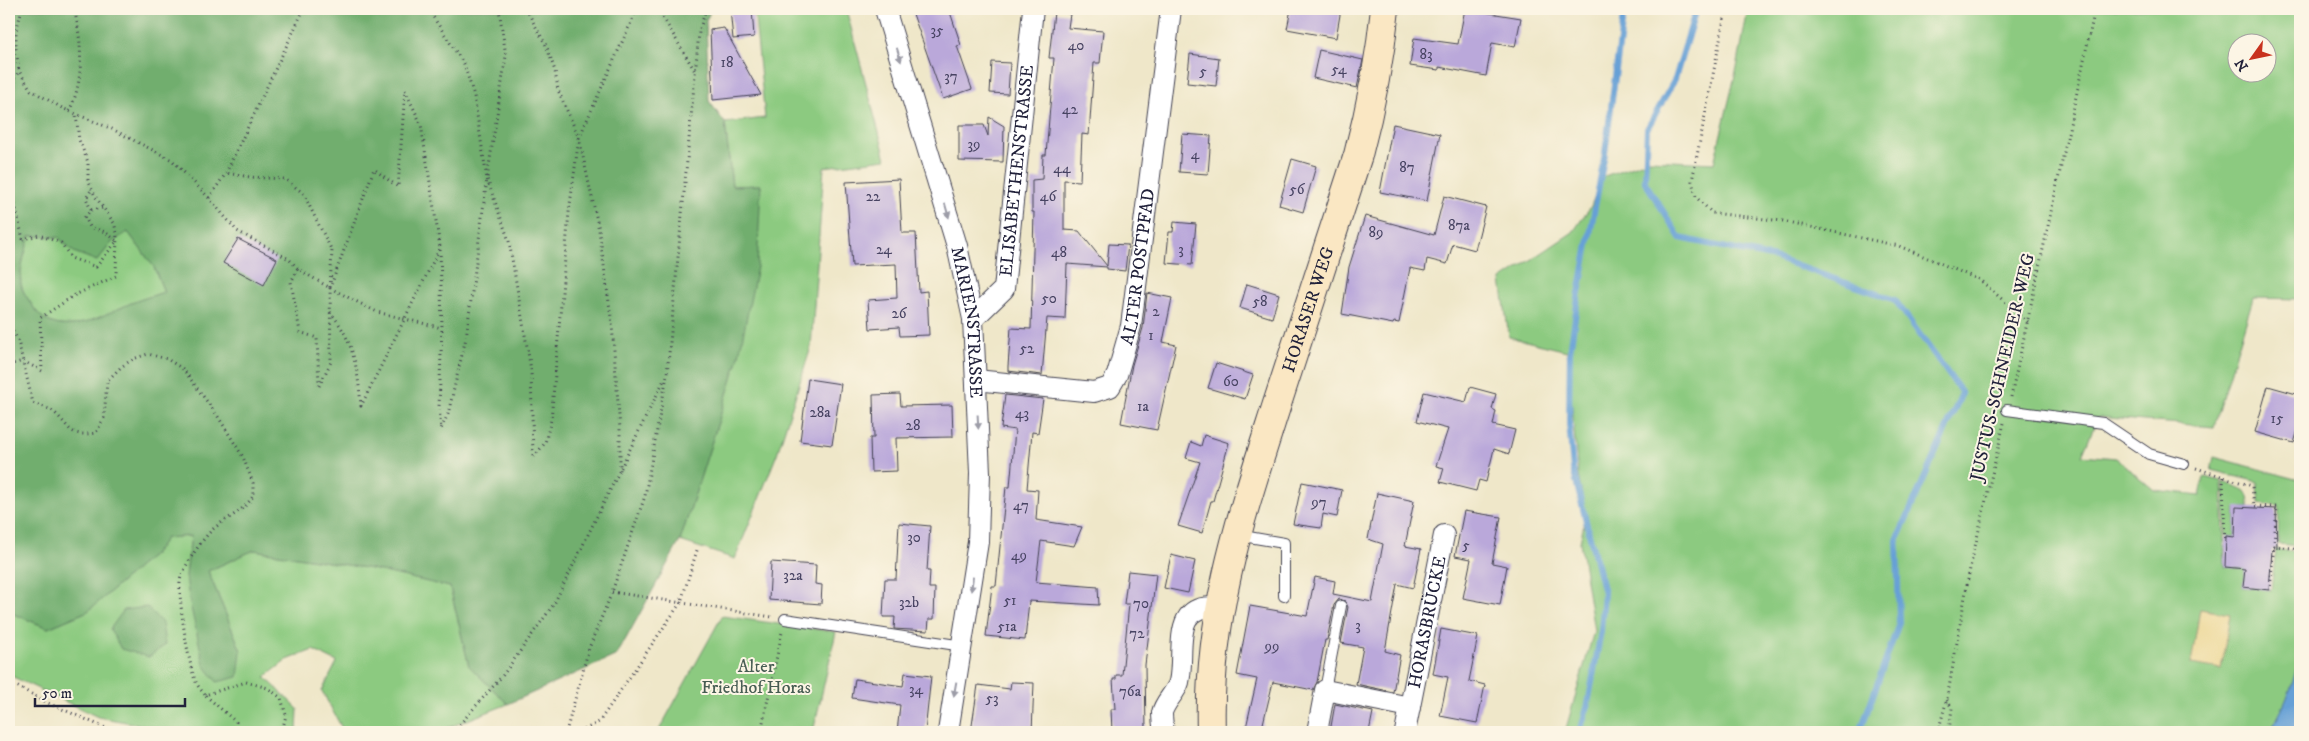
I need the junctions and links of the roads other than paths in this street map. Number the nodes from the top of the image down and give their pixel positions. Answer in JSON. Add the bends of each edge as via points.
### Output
{"nodes":[{"id":1,"x":885,"y":9,"type":"edge"},
{"id":2,"x":1033,"y":9,"type":"edge"},
{"id":3,"x":1171,"y":9,"type":"edge"},
{"id":4,"x":1385,"y":9,"type":"edge"},
{"id":5,"x":973,"y":319,"type":"junction"},
{"id":6,"x":976,"y":380,"type":"junction"},
{"id":7,"x":2007,"y":410,"type":"road end"},
{"id":8,"x":2184,"y":464,"type":"road end"},
{"id":9,"x":1236,"y":535,"type":"junction"},
{"id":10,"x":1444,"y":536,"type":"dead end"},
{"id":11,"x":1284,"y":596,"type":"dead end"},
{"id":12,"x":1341,"y":606,"type":"dead end"},
{"id":13,"x":1219,"y":608,"type":"junction"},
{"id":14,"x":785,"y":619,"type":"road end"},
{"id":15,"x":963,"y":646,"type":"junction"},
{"id":16,"x":1325,"y":690,"type":"junction"},
{"id":17,"x":1410,"y":707,"type":"junction"},
{"id":18,"x":948,"y":732,"type":"edge"},
{"id":19,"x":1164,"y":732,"type":"edge"},
{"id":20,"x":1211,"y":732,"type":"edge"},
{"id":21,"x":1317,"y":732,"type":"edge"},
{"id":22,"x":1406,"y":732,"type":"edge"}],
"edges":[{"from":1,"to":5,"type":"street","name":"MARIENSTRASSE","one_way":true,"via":[[954,237]]},
{"from":2,"to":5,"type":"street","name":"ELISABETHENSTRASSE","via":[[1004,290]]},
{"from":3,"to":6,"type":"street","name":"ALTER POSTPFAD","via":[[1131,326],[1117,375],[1110,387],[1094,392]]},
{"from":4,"to":9,"type":"main road","name":"HORASER WEG","via":[[1381,55],[1358,155]]},
{"from":5,"to":6,"type":"street","name":"MARIENSTRASSE"},
{"from":6,"to":15,"type":"street","name":"MARIENSTRASSE","one_way":true,"via":[[980,473],[978,542]]},
{"from":7,"to":8,"type":"lane","via":[[2103,423],[2149,454]]},
{"from":9,"to":11,"type":"lane","via":[[1284,543]]},
{"from":9,"to":13,"type":"main road","name":"HORASER WEG"},
{"from":10,"to":17,"type":"street","name":"HORASBRÜCKE"},
{"from":12,"to":16,"type":"lane"},
{"from":13,"to":19,"type":"street","via":[[1205,606],[1195,610],[1183,626],[1179,683],[1162,712]]},
{"from":13,"to":20,"type":"main road","name":"HORASER WEG","via":[[1212,670]]},
{"from":14,"to":15,"type":"lane"},
{"from":15,"to":18,"type":"street","name":"MARIENSTRASSE","one_way":true},
{"from":16,"to":17,"type":"street","name":"HORASBRÜCKE"},
{"from":16,"to":21,"type":"street"},
{"from":17,"to":22,"type":"street","name":"HORASBRÜCKE"}]}
